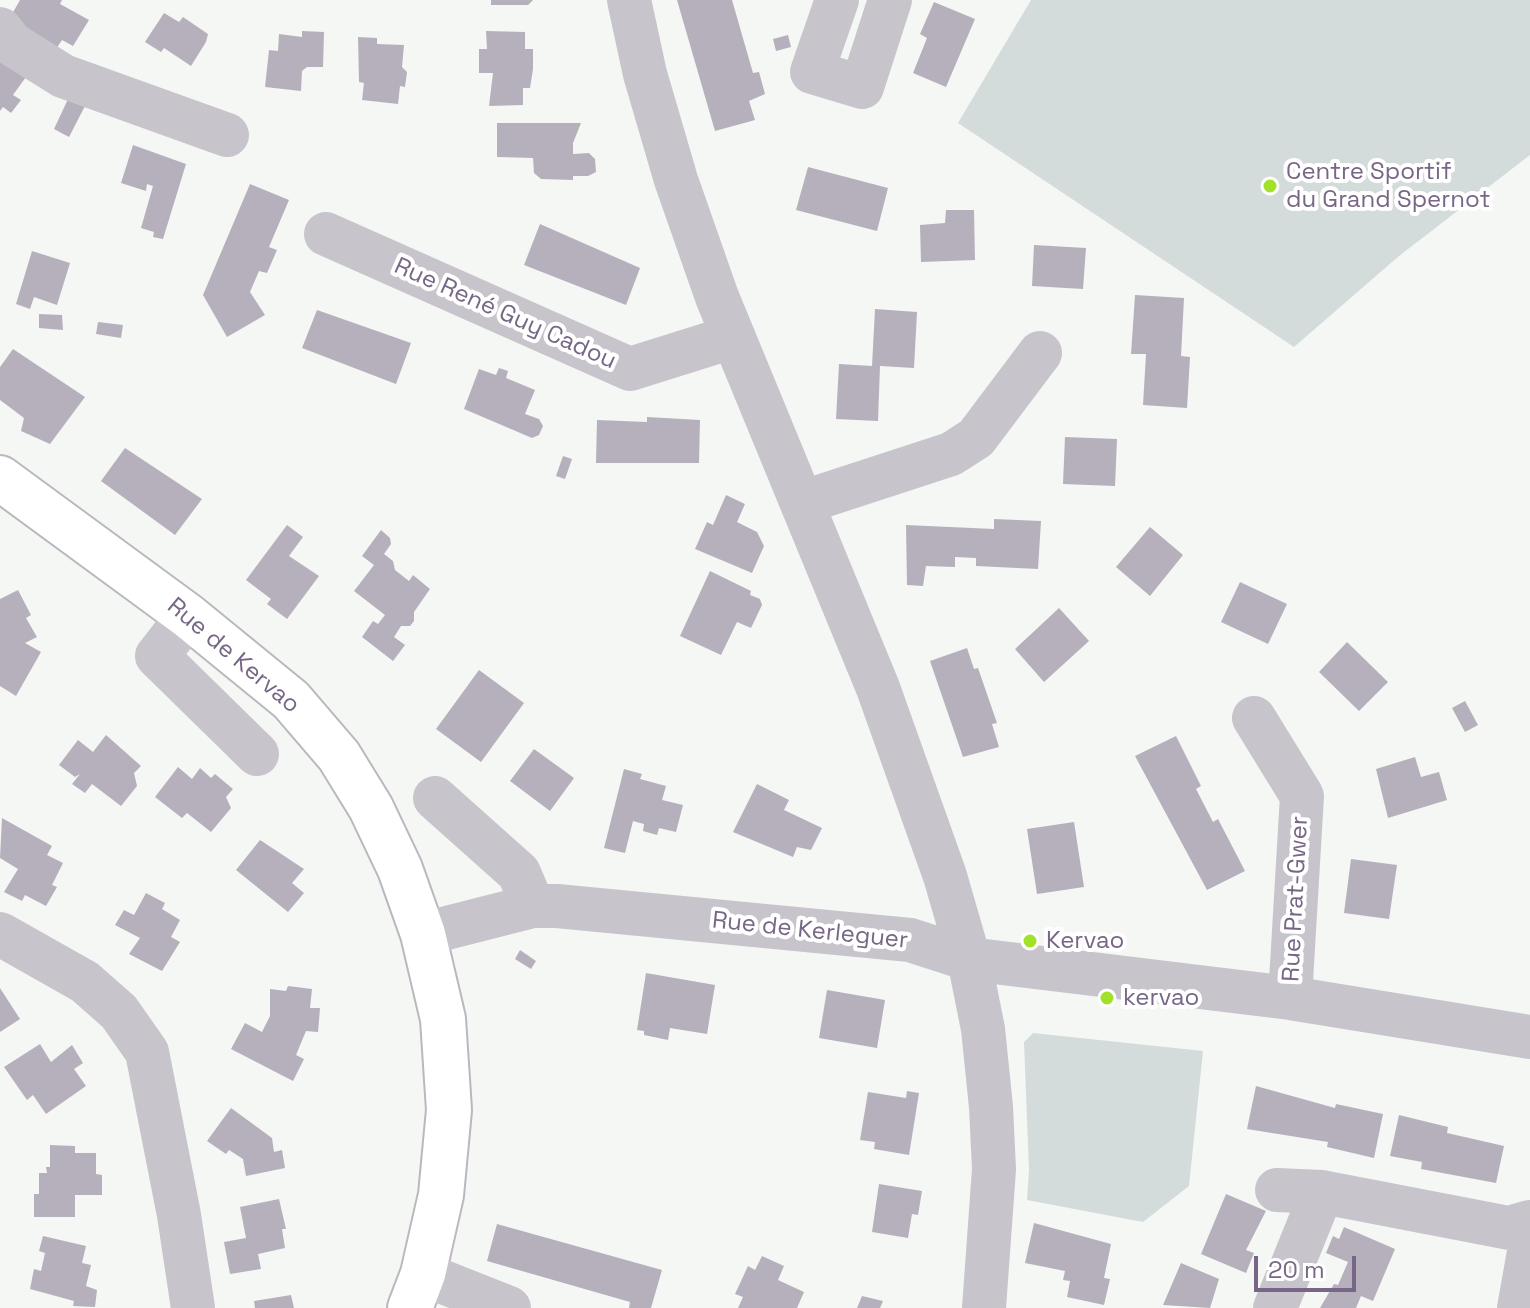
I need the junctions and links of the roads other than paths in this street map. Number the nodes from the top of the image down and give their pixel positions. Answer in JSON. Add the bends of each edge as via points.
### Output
{"nodes":[{"id":1,"x":629,"y":0,"type":"edge"},
{"id":2,"x":837,"y":0,"type":"edge"},
{"id":3,"x":890,"y":0,"type":"edge"},
{"id":4,"x":0,"y":29,"type":"edge"},
{"id":5,"x":227,"y":135,"type":"dead end"},
{"id":6,"x":326,"y":234,"type":"dead end"},
{"id":7,"x":732,"y":337,"type":"junction"},
{"id":8,"x":1040,"y":353,"type":"dead end"},
{"id":9,"x":0,"y":478,"type":"edge"},
{"id":10,"x":804,"y":502,"type":"junction"},
{"id":11,"x":188,"y":616,"type":"junction"},
{"id":12,"x":1254,"y":718,"type":"dead end"},
{"id":13,"x":257,"y":754,"type":"dead end"},
{"id":14,"x":435,"y":798,"type":"dead end"},
{"id":15,"x":533,"y":906,"type":"junction"},
{"id":16,"x":0,"y":934,"type":"edge"},
{"id":17,"x":423,"y":934,"type":"junction"},
{"id":18,"x":969,"y":959,"type":"junction"},
{"id":19,"x":1290,"y":998,"type":"junction"},
{"id":20,"x":1530,"y":1037,"type":"edge"},
{"id":21,"x":1277,"y":1190,"type":"dead end"},
{"id":22,"x":1322,"y":1192,"type":"junction"},
{"id":23,"x":1530,"y":1222,"type":"edge"},
{"id":24,"x":1530,"y":1246,"type":"edge"},
{"id":25,"x":417,"y":1291,"type":"edge"},
{"id":26,"x":193,"y":1308,"type":"edge"},
{"id":27,"x":509,"y":1308,"type":"edge"},
{"id":28,"x":984,"y":1308,"type":"edge"},
{"id":29,"x":1275,"y":1308,"type":"edge"},
{"id":30,"x":1519,"y":1308,"type":"edge"}],
"edges":[{"from":1,"to":7,"type":"street","via":[[676,180]]},
{"from":2,"to":3,"type":"street","via":[[812,72],[862,87]]},
{"from":4,"to":5,"type":"street","via":[[12,44],[63,76]]},
{"from":6,"to":7,"type":"street","name":"Rue René Guy Cadou","via":[[630,369]]},
{"from":7,"to":10,"type":"street"},
{"from":8,"to":10,"type":"street","via":[[976,438],[951,454]]},
{"from":9,"to":11,"type":"main road","name":"Rue de Kervao"},
{"from":10,"to":18,"type":"street","via":[[878,688]]},
{"from":11,"to":13,"type":"street","via":[[157,656]]},
{"from":11,"to":17,"type":"main road","name":"Rue de Kervao","via":[[291,700],[339,756],[400,869]]},
{"from":12,"to":19,"type":"street","name":"Rue Prat-Gwer","via":[[1302,796]]},
{"from":14,"to":15,"type":"street","via":[[519,873]]},
{"from":15,"to":17,"type":"street","name":"Rue de Kerleguer"},
{"from":15,"to":18,"type":"street","name":"Rue de Kerleguer","via":[[910,940]]},
{"from":16,"to":26,"type":"street","via":[[85,982],[119,1012],[147,1052]]},
{"from":17,"to":25,"type":"main road","name":"Rue de Kervao","via":[[443,1019],[449,1110],[441,1195]]},
{"from":18,"to":19,"type":"street","name":"Rue de Kerleguer"},
{"from":18,"to":28,"type":"street","via":[[983,1029],[994,1169]]},
{"from":19,"to":20,"type":"street","name":"Rue de Kerleguer"},
{"from":21,"to":22,"type":"street"},
{"from":22,"to":23,"type":"street","via":[[1509,1228]]},
{"from":22,"to":29,"type":"street"},
{"from":24,"to":30,"type":"street"},
{"from":25,"to":27,"type":"street"}]}
